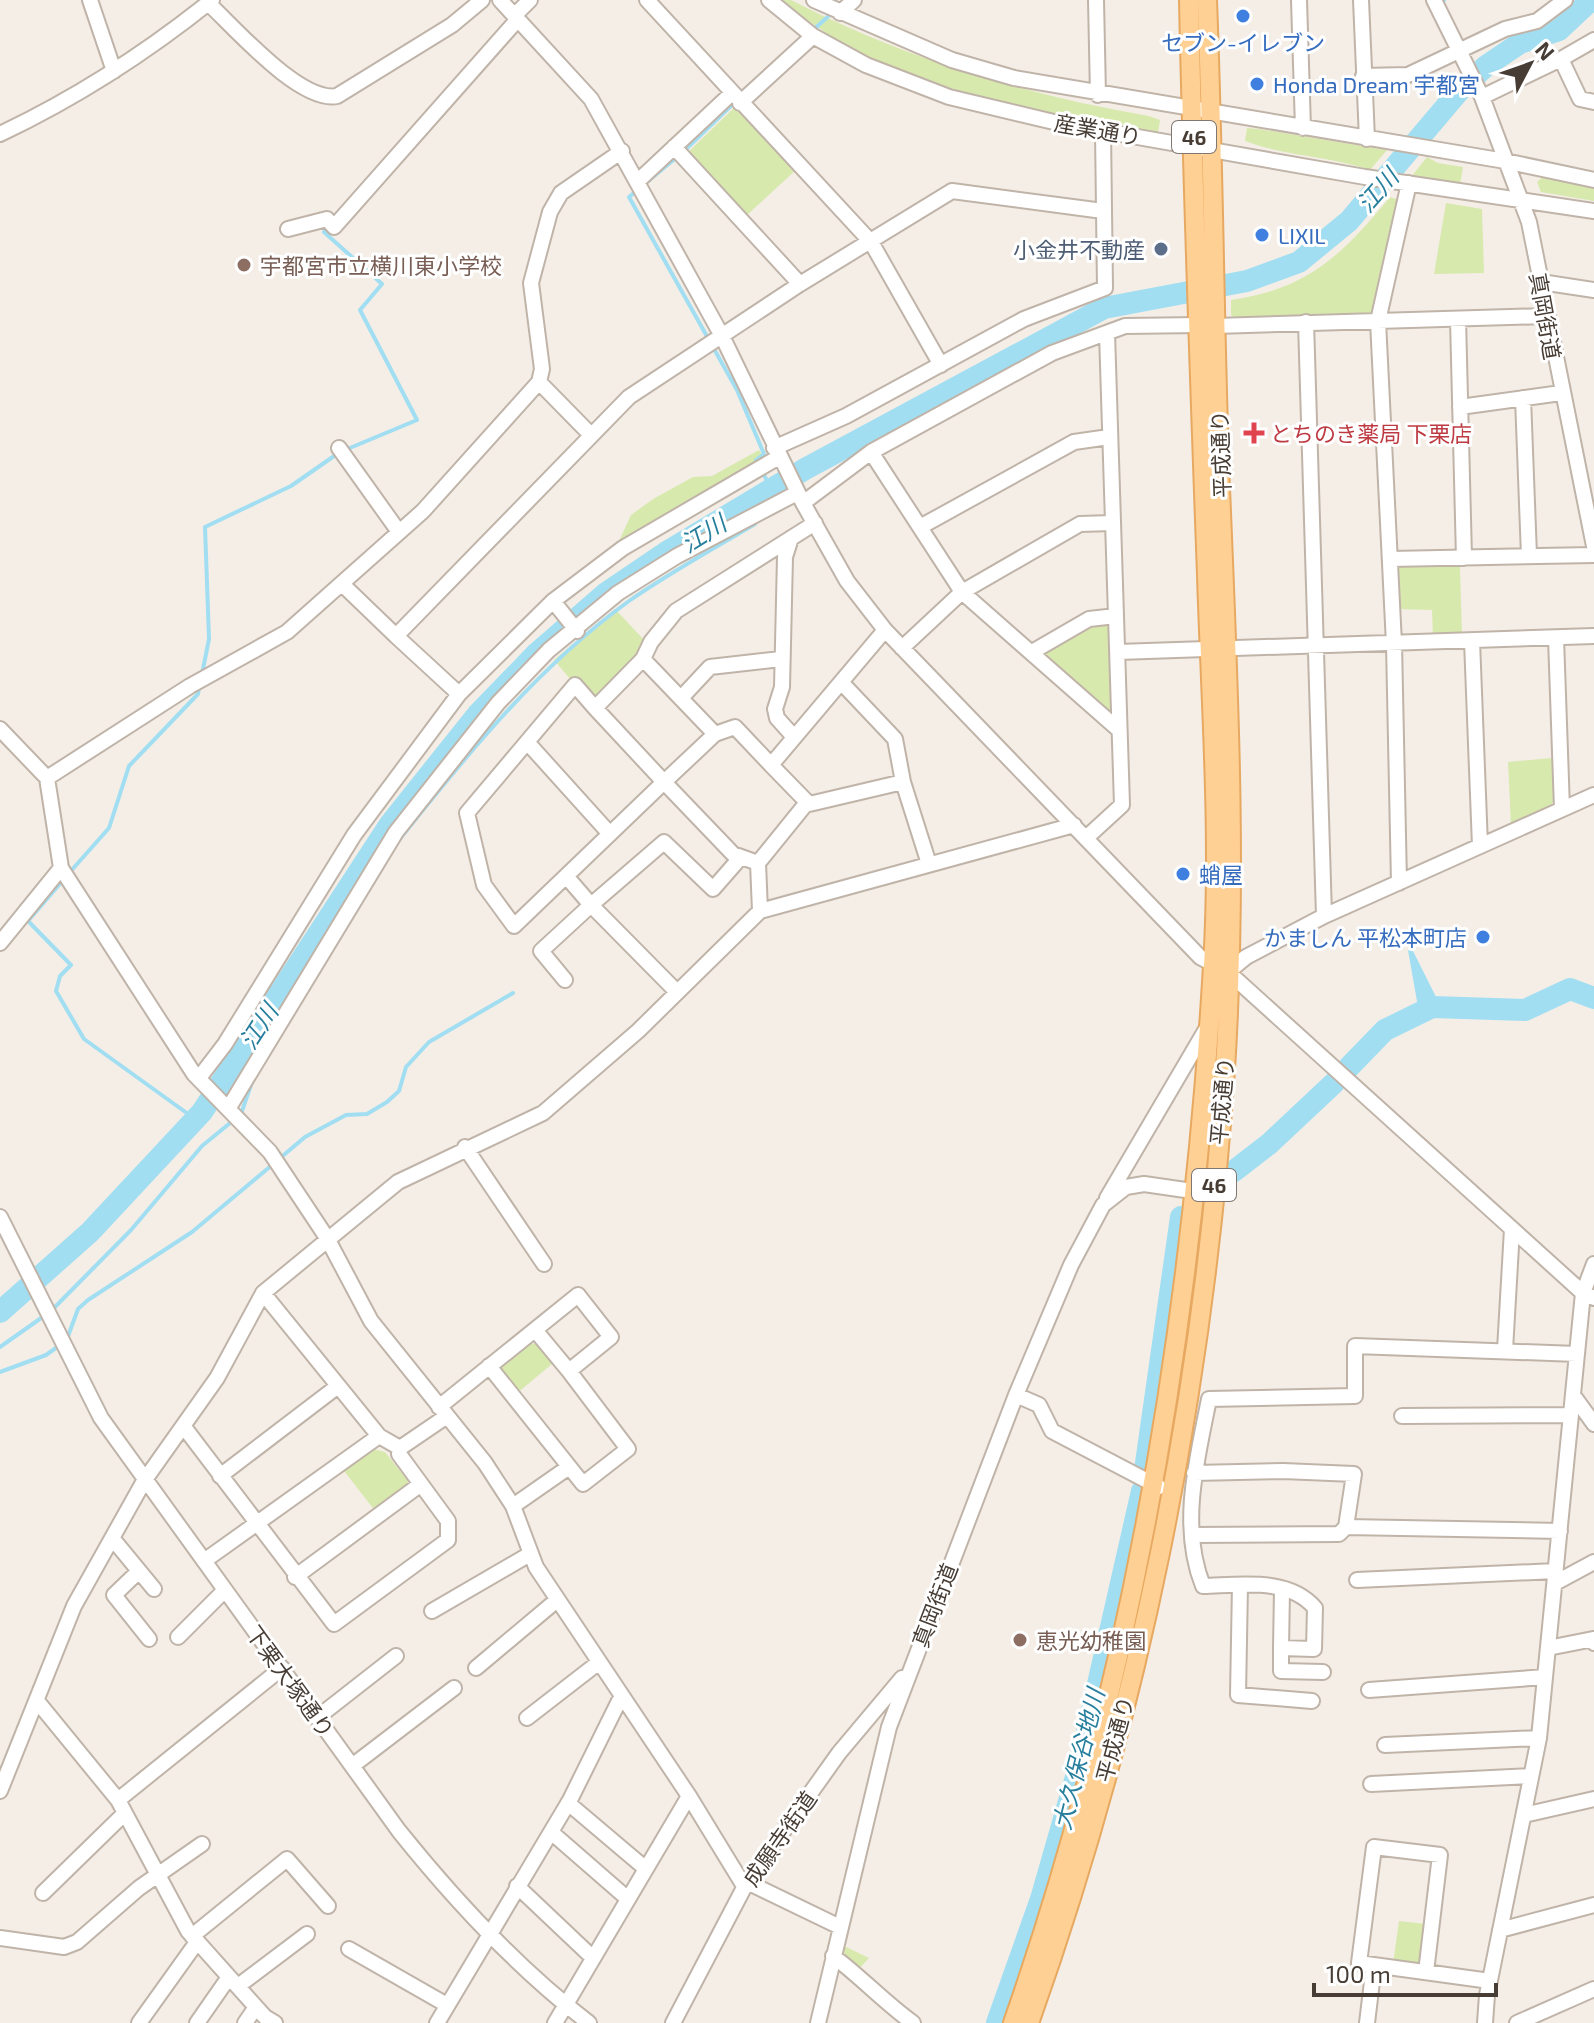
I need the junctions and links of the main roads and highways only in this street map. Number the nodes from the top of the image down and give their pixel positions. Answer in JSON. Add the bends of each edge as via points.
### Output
{"nodes":[{"id":1,"x":1189,"y":0,"type":"edge"},
{"id":2,"x":1207,"y":0,"type":"edge"},
{"id":3,"x":1202,"y":111,"type":"junction"},
{"id":4,"x":1221,"y":970,"type":"junction"},
{"id":5,"x":1204,"y":1193,"type":"junction"},
{"id":6,"x":1013,"y":2023,"type":"edge"},
{"id":7,"x":1029,"y":2023,"type":"edge"}],
"edges":[{"from":1,"to":3,"type":"main road","number":"46"},
{"from":2,"to":3,"type":"main road","number":"46"},
{"from":3,"to":4,"type":"main road","name":"平成通り","number":"46","via":[[1219,649]]},
{"from":4,"to":5,"type":"main road","name":"平成通り","number":"46","via":[[1209,1026]]},
{"from":4,"to":5,"type":"main road","name":"平成通り","number":"46","via":[[1225,1069]]},
{"from":5,"to":6,"type":"main road","name":"平成通り","number":"46","via":[[1153,1486],[1101,1727]]},
{"from":5,"to":7,"type":"main road","name":"平成通り","number":"46","via":[[1182,1491],[1072,1899]]}]}
